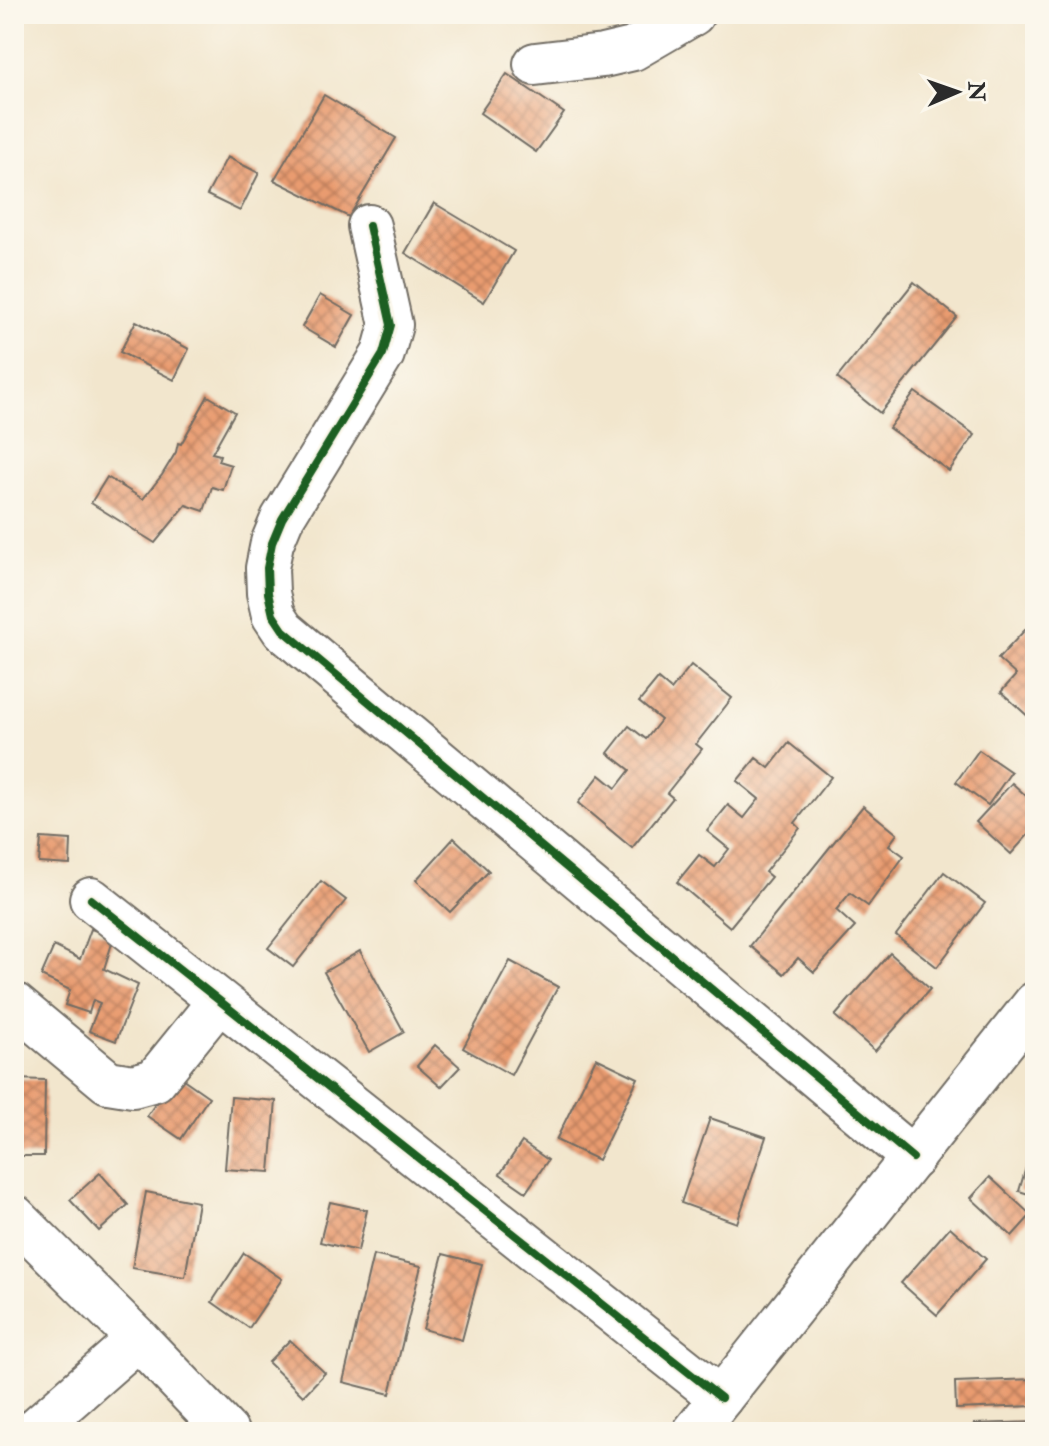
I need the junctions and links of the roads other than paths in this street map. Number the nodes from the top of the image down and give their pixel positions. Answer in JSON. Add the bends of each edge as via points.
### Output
{"nodes":[{"id":1,"x":693,"y":14,"type":"edge"},
{"id":2,"x":535,"y":64,"type":"dead end"},
{"id":3,"x":369,"y":226,"type":"dead end"},
{"id":4,"x":91,"y":899,"type":"dead end"},
{"id":5,"x":219,"y":1001,"type":"junction"},
{"id":6,"x":1035,"y":1003,"type":"edge"},
{"id":7,"x":14,"y":1004,"type":"edge"},
{"id":8,"x":913,"y":1158,"type":"junction"},
{"id":9,"x":14,"y":1216,"type":"edge"},
{"id":10,"x":138,"y":1339,"type":"junction"},
{"id":11,"x":721,"y":1398,"type":"junction"},
{"id":12,"x":32,"y":1432,"type":"edge"},
{"id":13,"x":227,"y":1432,"type":"edge"},
{"id":14,"x":694,"y":1432,"type":"edge"}],
"edges":[{"from":1,"to":2,"type":"street","via":[[633,49]]},
{"from":3,"to":8,"type":"street","via":[[391,325],[383,354],[272,543],[267,568],[273,615],[283,630]]},
{"from":4,"to":5,"type":"street"},
{"from":5,"to":7,"type":"street","via":[[155,1080],[133,1086],[108,1082]]},
{"from":5,"to":11,"type":"street"},
{"from":6,"to":8,"type":"street"},
{"from":8,"to":11,"type":"street"},
{"from":9,"to":10,"type":"street"},
{"from":10,"to":12,"type":"street"},
{"from":10,"to":13,"type":"street"},
{"from":11,"to":14,"type":"street"}]}
